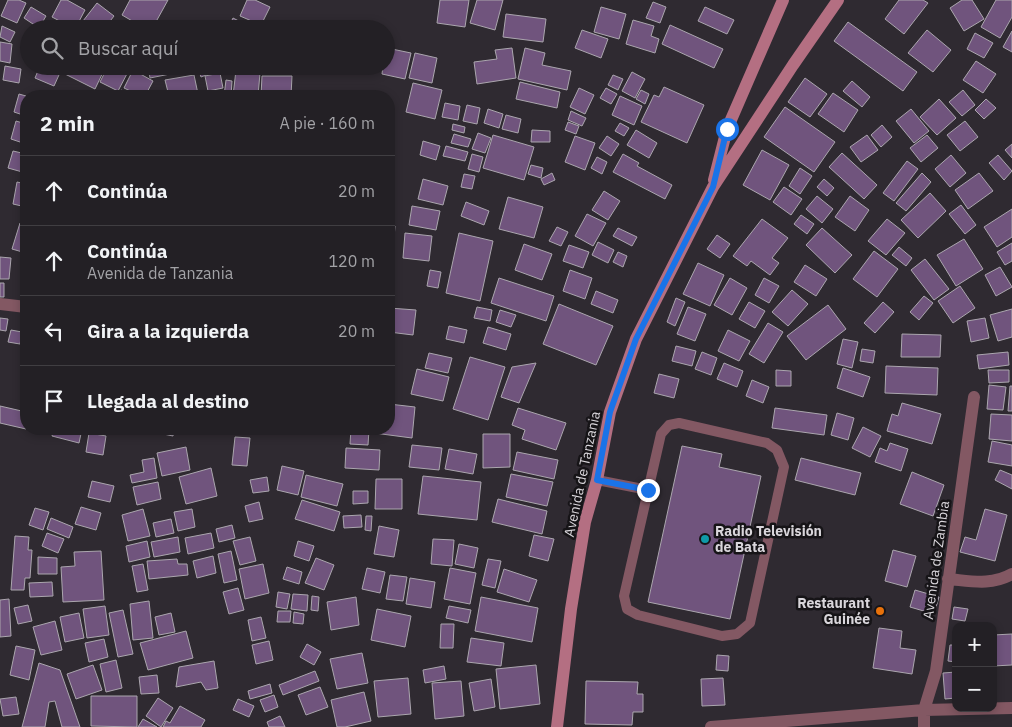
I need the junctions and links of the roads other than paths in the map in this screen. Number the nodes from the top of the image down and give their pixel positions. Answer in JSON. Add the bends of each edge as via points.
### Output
{"nodes":[{"id":1,"x":783,"y":0,"type":"edge"},
{"id":2,"x":838,"y":0,"type":"edge"},
{"id":3,"x":713,"y":187,"type":"junction"},
{"id":4,"x":0,"y":304,"type":"edge"},
{"id":5,"x":20,"y":306,"type":"edge"},
{"id":6,"x":974,"y":397,"type":"dead end"},
{"id":7,"x":597,"y":480,"type":"junction"},
{"id":8,"x":648,"y":490,"type":"junction"},
{"id":9,"x":1012,"y":574,"type":"edge"},
{"id":10,"x":948,"y":579,"type":"junction"},
{"id":11,"x":1012,"y":708,"type":"edge"},
{"id":12,"x":924,"y":710,"type":"junction"},
{"id":13,"x":557,"y":727,"type":"edge"},
{"id":14,"x":711,"y":727,"type":"edge"},
{"id":15,"x":924,"y":727,"type":"edge"}],
"edges":[{"from":1,"to":3,"type":"main road","via":[[727,129]]},
{"from":2,"to":3,"type":"main road"},
{"from":3,"to":7,"type":"main road","name":"Avenida de Tanzania","via":[[636,339],[610,412]]},
{"from":4,"to":5,"type":"street"},
{"from":6,"to":10,"type":"street","name":"Avenida de Zambia"},
{"from":7,"to":8,"type":"lane"},
{"from":7,"to":13,"type":"main road","name":"Avenida de Tanzania","via":[[585,522]]},
{"from":8,"to":8,"type":"lane","via":[[661,434],[669,425],[678,423],[767,443],[777,450],[784,468],[750,623],[736,634],[722,636],[638,615],[627,609],[624,596]]},
{"from":9,"to":10,"type":"street","via":[[987,582]]},
{"from":10,"to":12,"type":"street","name":"Avenida de Zambia","via":[[936,671]]},
{"from":11,"to":12,"type":"street"},
{"from":12,"to":14,"type":"street"},
{"from":12,"to":15,"type":"street","name":"Avenida de Zambia"}]}
